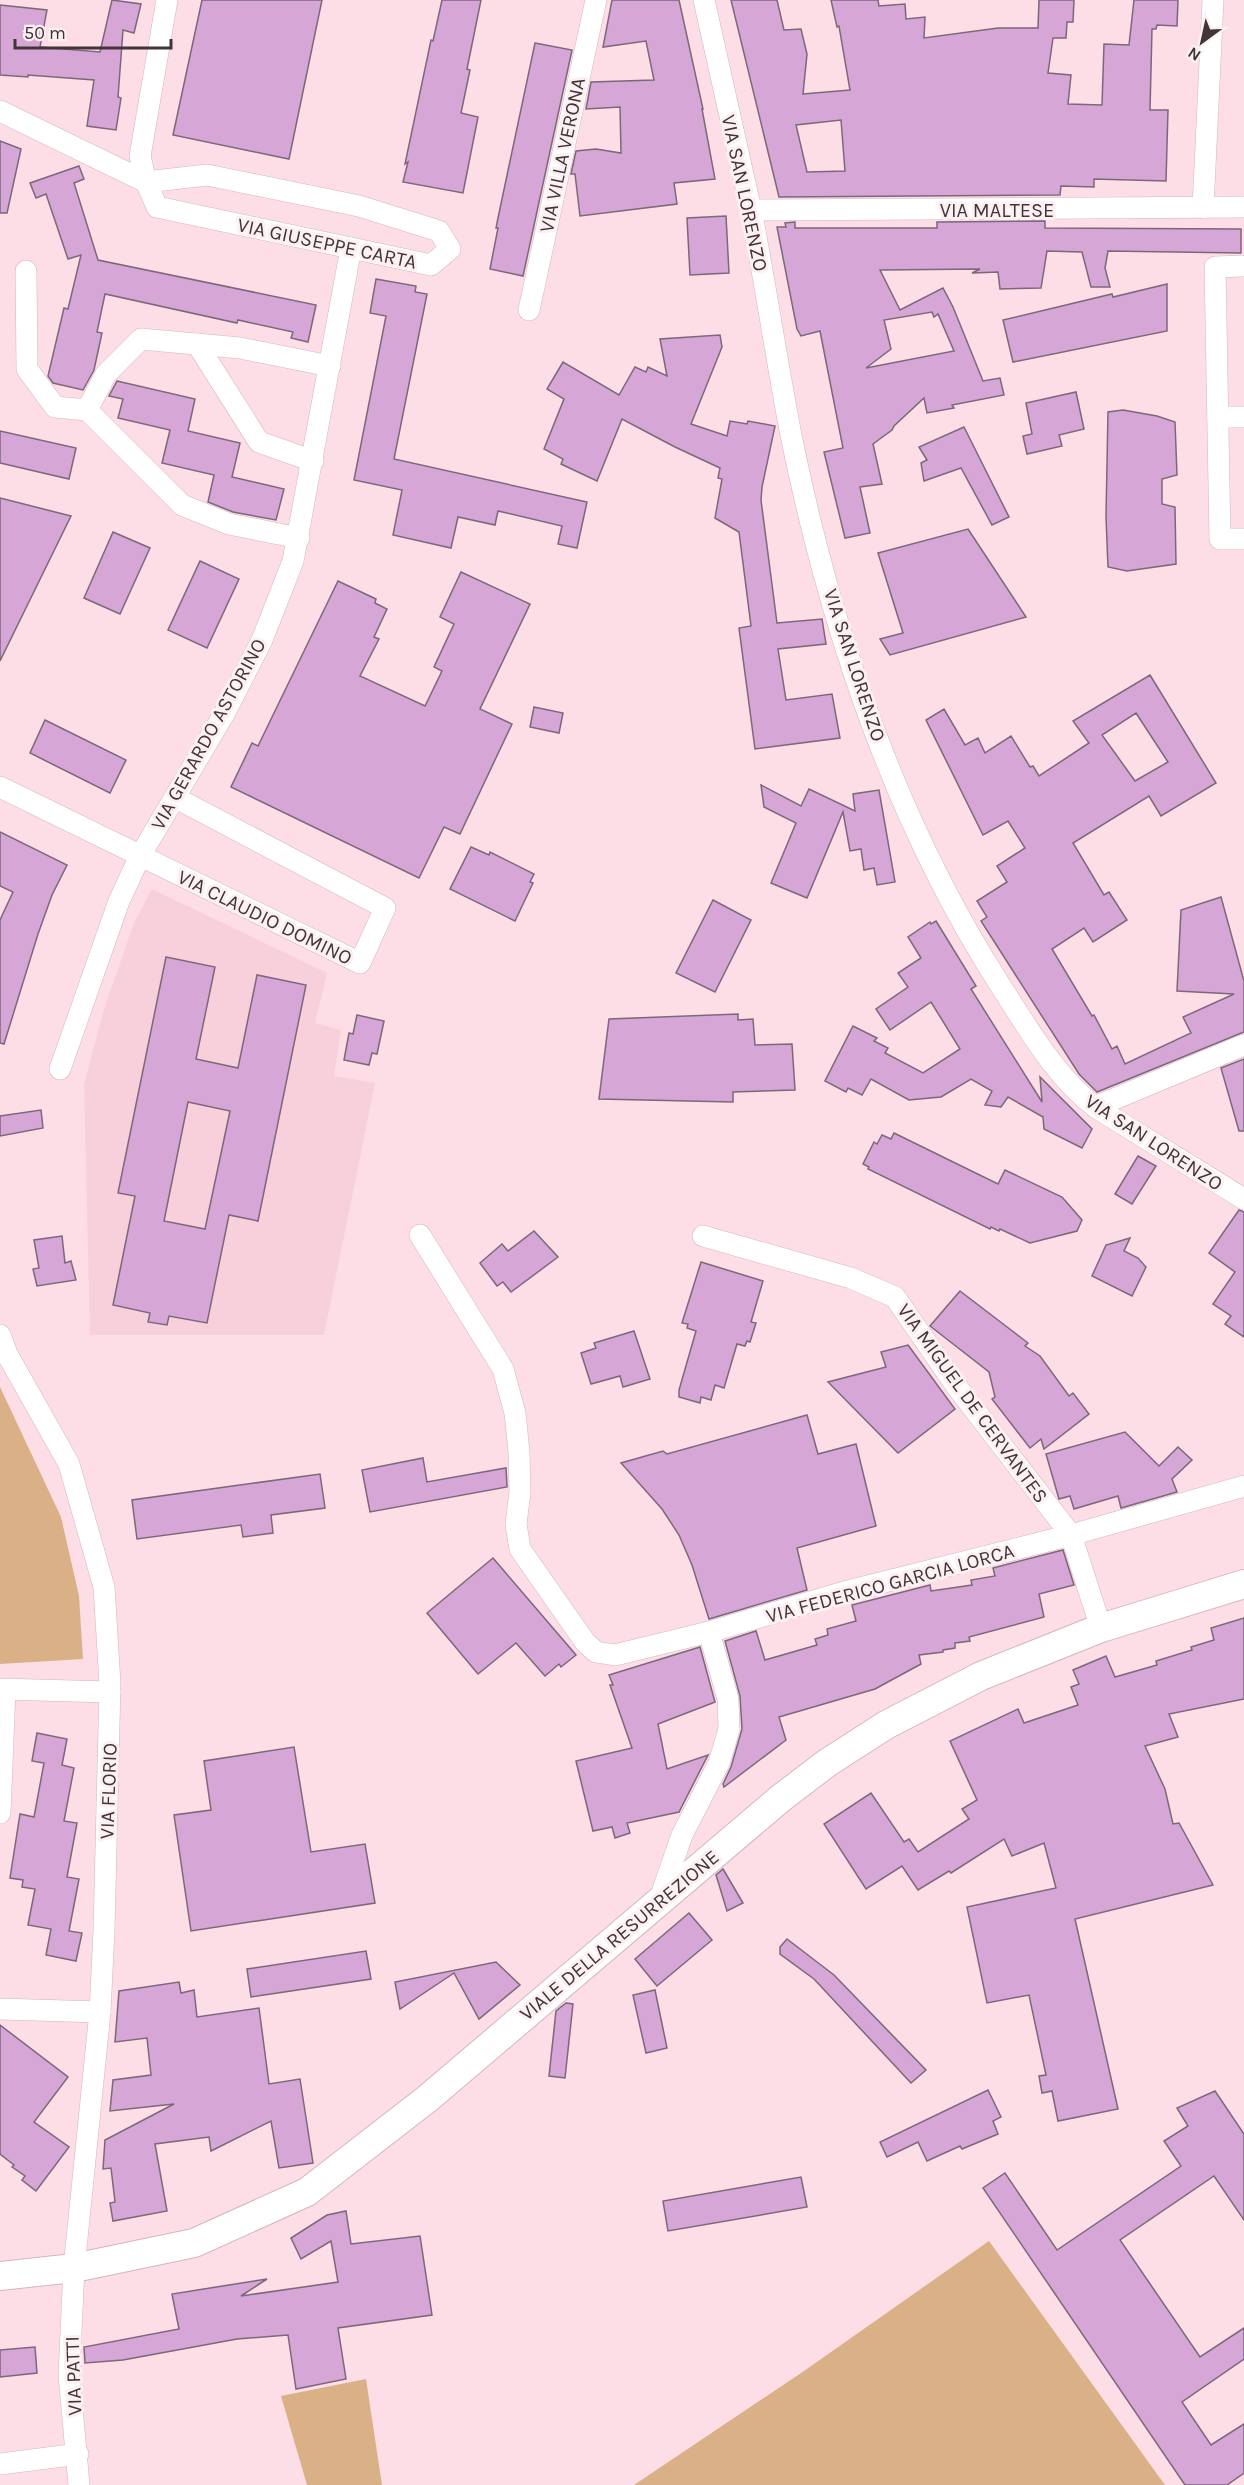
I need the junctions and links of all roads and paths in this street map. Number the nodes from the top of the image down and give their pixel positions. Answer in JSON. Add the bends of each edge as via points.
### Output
{"nodes":[{"id":1,"x":167,"y":0,"type":"edge"},
{"id":2,"x":596,"y":0,"type":"edge"},
{"id":3,"x":704,"y":0,"type":"edge"},
{"id":4,"x":1213,"y":0,"type":"edge"},
{"id":5,"x":0,"y":111,"type":"edge"},
{"id":6,"x":146,"y":182,"type":"junction"},
{"id":7,"x":1244,"y":207,"type":"edge"},
{"id":8,"x":1203,"y":208,"type":"junction"},
{"id":9,"x":751,"y":210,"type":"junction"},
{"id":10,"x":351,"y":248,"type":"junction"},
{"id":11,"x":1244,"y":266,"type":"edge"},
{"id":12,"x":26,"y":271,"type":"dead end"},
{"id":13,"x":529,"y":310,"type":"dead end"},
{"id":14,"x":197,"y":344,"type":"junction"},
{"id":15,"x":330,"y":366,"type":"junction"},
{"id":16,"x":87,"y":410,"type":"junction"},
{"id":17,"x":1218,"y":417,"type":"junction"},
{"id":18,"x":1244,"y":417,"type":"edge"},
{"id":19,"x":313,"y":461,"type":"junction"},
{"id":20,"x":299,"y":538,"type":"junction"},
{"id":21,"x":1244,"y":539,"type":"edge"},
{"id":22,"x":0,"y":787,"type":"edge"},
{"id":23,"x":176,"y":798,"type":"junction"},
{"id":24,"x":140,"y":856,"type":"junction"},
{"id":25,"x":1244,"y":1045,"type":"edge"},
{"id":26,"x":60,"y":1070,"type":"dead end"},
{"id":27,"x":1095,"y":1107,"type":"junction"},
{"id":28,"x":1244,"y":1199,"type":"edge"},
{"id":29,"x":420,"y":1235,"type":"dead end"},
{"id":30,"x":703,"y":1236,"type":"dead end"},
{"id":31,"x":0,"y":1335,"type":"edge"},
{"id":32,"x":1244,"y":1486,"type":"edge"},
{"id":33,"x":1071,"y":1535,"type":"junction"},
{"id":34,"x":1244,"y":1584,"type":"edge"},
{"id":35,"x":1101,"y":1628,"type":"junction"},
{"id":36,"x":709,"y":1632,"type":"junction"},
{"id":37,"x":110,"y":1688,"type":"junction"},
{"id":38,"x":2,"y":1689,"type":"edge"},
{"id":39,"x":0,"y":1813,"type":"edge"},
{"id":40,"x":659,"y":1901,"type":"junction"},
{"id":41,"x":0,"y":2009,"type":"edge"},
{"id":42,"x":100,"y":2012,"type":"junction"},
{"id":43,"x":74,"y":2268,"type":"junction"},
{"id":44,"x":0,"y":2276,"type":"edge"},
{"id":45,"x":78,"y":2454,"type":"junction"},
{"id":46,"x":0,"y":2464,"type":"edge"},
{"id":47,"x":79,"y":2485,"type":"edge"}],
"edges":[{"from":1,"to":6,"type":"street","via":[[140,156]]},
{"from":2,"to":13,"type":"street","name":"VIA VILLA VERONA"},
{"from":3,"to":9,"type":"street","name":"VIA SAN LORENZO"},
{"from":4,"to":8,"type":"street"},
{"from":5,"to":6,"type":"street"},
{"from":6,"to":10,"type":"street","name":"VIA GIUSEPPE CARTA","via":[[157,207]]},
{"from":6,"to":10,"type":"street","name":"VIA GIUSEPPE CARTA","via":[[207,175],[359,206],[439,231],[450,249],[431,265]]},
{"from":7,"to":8,"type":"street","name":"VIA MALTESE"},
{"from":8,"to":9,"type":"street","name":"VIA MALTESE"},
{"from":9,"to":27,"type":"street","name":"VIA SAN LORENZO","via":[[793,441],[819,551],[882,747],[926,851],[963,924],[1050,1059]]},
{"from":10,"to":15,"type":"street","name":"VIA GERARDO ASTORINO"},
{"from":11,"to":17,"type":"street","via":[[1215,267]]},
{"from":12,"to":16,"type":"street","via":[[27,369],[55,407]]},
{"from":14,"to":15,"type":"street","via":[[240,348]]},
{"from":14,"to":16,"type":"street","via":[[141,339],[106,374]]},
{"from":14,"to":19,"type":"street","via":[[259,442]]},
{"from":15,"to":19,"type":"street","name":"VIA GERARDO ASTORINO"},
{"from":16,"to":20,"type":"street","via":[[182,505],[229,524]]},
{"from":17,"to":18,"type":"street"},
{"from":17,"to":21,"type":"street","via":[[1220,539]]},
{"from":19,"to":20,"type":"street","name":"VIA GERARDO ASTORINO"},
{"from":20,"to":23,"type":"street","name":"VIA GERARDO ASTORINO","via":[[262,640]]},
{"from":22,"to":24,"type":"street","name":"VIA CLAUDIO DOMINO"},
{"from":23,"to":24,"type":"street","name":"VIA GERARDO ASTORINO"},
{"from":23,"to":24,"type":"street","name":"VIA CLAUDIO DOMINO","via":[[385,908],[360,963]]},
{"from":24,"to":26,"type":"street","name":"VIA GERARDO ASTORINO","via":[[119,901]]},
{"from":25,"to":27,"type":"street"},
{"from":27,"to":28,"type":"street","name":"VIA SAN LORENZO"},
{"from":29,"to":36,"type":"street","name":"VIA FEDERICO GARCIA LORCA","via":[[503,1369],[515,1413],[519,1452],[516,1524],[520,1549],[585,1642],[596,1652],[615,1655]]},
{"from":30,"to":33,"type":"street","name":"VIA MIGUEL DE CERVANTES","via":[[851,1278],[895,1297],[957,1387]]},
{"from":31,"to":37,"type":"street","name":"VIA FLORIO","via":[[69,1464],[104,1587]]},
{"from":32,"to":33,"type":"street","name":"VIA FEDERICO GARCIA LORCA"},
{"from":33,"to":35,"type":"street","name":"VIA MIGUEL DE CERVANTES"},
{"from":33,"to":36,"type":"street","name":"VIA FEDERICO GARCIA LORCA","via":[[844,1592]]},
{"from":34,"to":35,"type":"street","name":"VIALE DELLA RESURREZIONE"},
{"from":35,"to":40,"type":"street","name":"VIALE DELLA RESURREZIONE","via":[[981,1676],[886,1725],[781,1798]]},
{"from":36,"to":40,"type":"street","via":[[728,1699],[729,1729],[718,1763],[682,1835]]},
{"from":37,"to":38,"type":"street"},
{"from":37,"to":42,"type":"street","name":"VIA FLORIO"},
{"from":38,"to":39,"type":"street"},
{"from":40,"to":43,"type":"street","name":"VIALE DELLA RESURREZIONE","via":[[427,2099],[307,2192],[194,2243]]},
{"from":41,"to":42,"type":"street"},
{"from":42,"to":43,"type":"street","name":"VIA FLORIO"},
{"from":43,"to":44,"type":"street","name":"VIALE DELLA RESURREZIONE"},
{"from":43,"to":45,"type":"street","name":"VIA PATTI","via":[[69,2375]]},
{"from":45,"to":46,"type":"street"},
{"from":45,"to":47,"type":"street","name":"VIA PATTI"}]}
